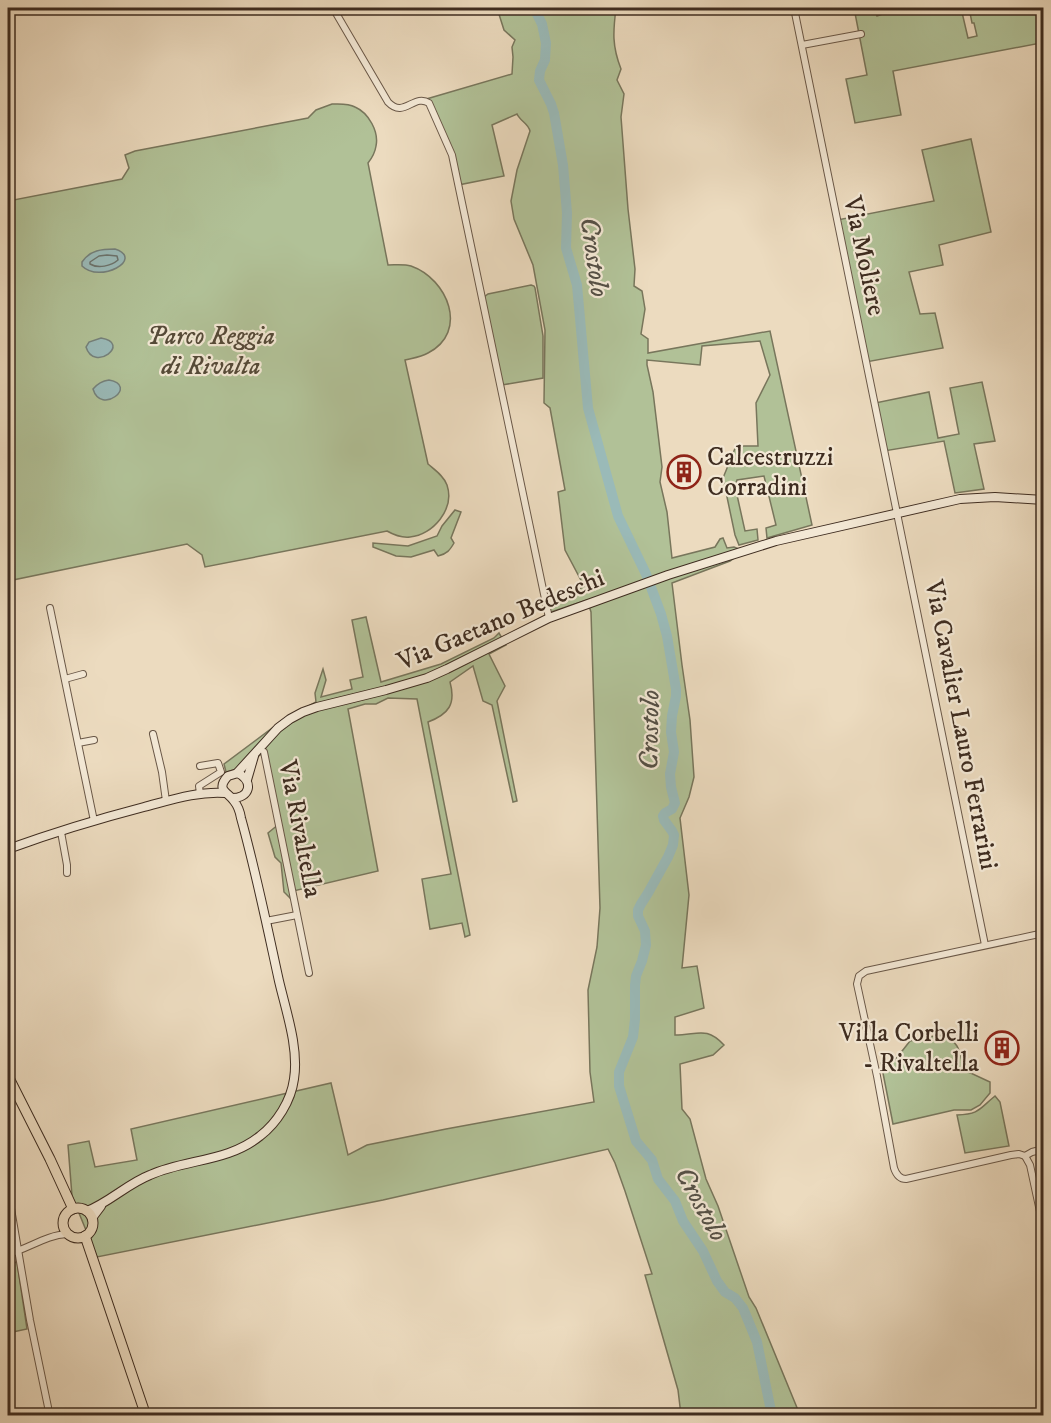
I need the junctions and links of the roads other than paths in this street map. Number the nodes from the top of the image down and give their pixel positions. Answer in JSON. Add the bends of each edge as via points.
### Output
{"nodes":[{"id":1,"x":333,"y":8,"type":"edge"},
{"id":2,"x":794,"y":8,"type":"edge"},
{"id":3,"x":861,"y":34,"type":"dead end"},
{"id":4,"x":802,"y":45,"type":"junction"},
{"id":5,"x":1044,"y":500,"type":"edge"},
{"id":6,"x":897,"y":513,"type":"junction"},
{"id":7,"x":50,"y":608,"type":"dead end"},
{"id":8,"x":61,"y":618,"type":"dead end"},
{"id":9,"x":549,"y":618,"type":"junction"},
{"id":10,"x":53,"y":620,"type":"junction"},
{"id":11,"x":83,"y":674,"type":"dead end"},
{"id":12,"x":65,"y":679,"type":"junction"},
{"id":13,"x":153,"y":734,"type":"dead end"},
{"id":14,"x":94,"y":740,"type":"dead end"},
{"id":15,"x":78,"y":742,"type":"junction"},
{"id":16,"x":260,"y":752,"type":"junction"},
{"id":17,"x":200,"y":766,"type":"dead end"},
{"id":18,"x":237,"y":773,"type":"junction"},
{"id":19,"x":247,"y":780,"type":"junction"},
{"id":20,"x":224,"y":782,"type":"junction"},
{"id":21,"x":202,"y":793,"type":"junction"},
{"id":22,"x":244,"y":795,"type":"junction"},
{"id":23,"x":229,"y":796,"type":"junction"},
{"id":24,"x":166,"y":801,"type":"junction"},
{"id":25,"x":241,"y":815,"type":"junction"},
{"id":26,"x":94,"y":821,"type":"junction"},
{"id":27,"x":61,"y":832,"type":"junction"},
{"id":28,"x":8,"y":849,"type":"edge"},
{"id":29,"x":67,"y":873,"type":"dead end"},
{"id":30,"x":297,"y":915,"type":"junction"},
{"id":31,"x":266,"y":921,"type":"junction"},
{"id":32,"x":1044,"y":933,"type":"edge"},
{"id":33,"x":985,"y":945,"type":"junction"},
{"id":34,"x":309,"y":973,"type":"dead end"},
{"id":35,"x":8,"y":1076,"type":"edge"},
{"id":36,"x":1044,"y":1149,"type":"edge"},
{"id":37,"x":1025,"y":1156,"type":"junction"},
{"id":38,"x":8,"y":1191,"type":"edge"},
{"id":39,"x":73,"y":1209,"type":"junction"},
{"id":40,"x":90,"y":1214,"type":"junction"},
{"id":41,"x":1044,"y":1230,"type":"edge"},
{"id":42,"x":63,"y":1232,"type":"junction"},
{"id":43,"x":85,"y":1236,"type":"junction"},
{"id":44,"x":19,"y":1251,"type":"junction"},
{"id":45,"x":8,"y":1254,"type":"edge"},
{"id":46,"x":46,"y":1415,"type":"edge"},
{"id":47,"x":146,"y":1416,"type":"edge"}],
"edges":[{"from":1,"to":9,"type":"street","via":[[388,102],[397,109],[427,101],[452,155]]},
{"from":2,"to":4,"type":"street","name":"Via Moliere"},
{"from":3,"to":4,"type":"street"},
{"from":4,"to":6,"type":"street","name":"Via Moliere"},
{"from":5,"to":6,"type":"main road","name":"Via Gaetano Bedeschi","via":[[976,497]]},
{"from":6,"to":9,"type":"main road","name":"Via Gaetano Bedeschi","via":[[776,542]]},
{"from":6,"to":33,"type":"street","name":"Via Cavalier Lauro Ferrarini"},
{"from":7,"to":10,"type":"street"},
{"from":8,"to":10,"type":"street"},
{"from":9,"to":16,"type":"main road","name":"Via Gaetano Bedeschi","via":[[427,678],[303,712],[278,728]]},
{"from":10,"to":12,"type":"street"},
{"from":11,"to":12,"type":"street"},
{"from":12,"to":15,"type":"street"},
{"from":13,"to":24,"type":"street"},
{"from":14,"to":15,"type":"street"},
{"from":15,"to":26,"type":"street"},
{"from":16,"to":18,"type":"main road","name":"Via Gaetano Bedeschi"},
{"from":16,"to":19,"type":"main road","name":"Via Gaetano Bedeschi"},
{"from":16,"to":30,"type":"street","name":"Via Rivaltella"},
{"from":17,"to":21,"type":"street","via":[[218,762],[221,772],[199,786]]},
{"from":18,"to":19,"type":"main road"},
{"from":18,"to":20,"type":"main road"},
{"from":19,"to":22,"type":"main road"},
{"from":20,"to":21,"type":"main road"},
{"from":20,"to":23,"type":"main road"},
{"from":21,"to":23,"type":"main road"},
{"from":21,"to":24,"type":"main road"},
{"from":22,"to":23,"type":"main road"},
{"from":22,"to":25,"type":"main road"},
{"from":23,"to":25,"type":"main road"},
{"from":24,"to":26,"type":"main road"},
{"from":25,"to":31,"type":"main road"},
{"from":26,"to":27,"type":"main road"},
{"from":27,"to":28,"type":"main road"},
{"from":27,"to":29,"type":"street"},
{"from":30,"to":31,"type":"street","name":"Via Rivaltella"},
{"from":30,"to":34,"type":"street","name":"Via Rivaltella"},
{"from":31,"to":40,"type":"main road","via":[[294,1047],[294,1080],[283,1110],[262,1135],[236,1151],[153,1173]]},
{"from":32,"to":33,"type":"street"},
{"from":33,"to":37,"type":"street","via":[[862,973],[858,984],[898,1176],[906,1179],[1011,1155]]},
{"from":35,"to":39,"type":"main road"},
{"from":36,"to":37,"type":"street"},
{"from":37,"to":41,"type":"street"},
{"from":38,"to":44,"type":"street"},
{"from":39,"to":40,"type":"main road","via":[[82,1208]]},
{"from":39,"to":42,"type":"main road","via":[[66,1214]]},
{"from":40,"to":43,"type":"main road","via":[[92,1229]]},
{"from":42,"to":43,"type":"main road","via":[[75,1238]]},
{"from":42,"to":44,"type":"street"},
{"from":43,"to":47,"type":"main road"},
{"from":44,"to":45,"type":"street"},
{"from":44,"to":46,"type":"street","via":[[48,1407]]}]}
